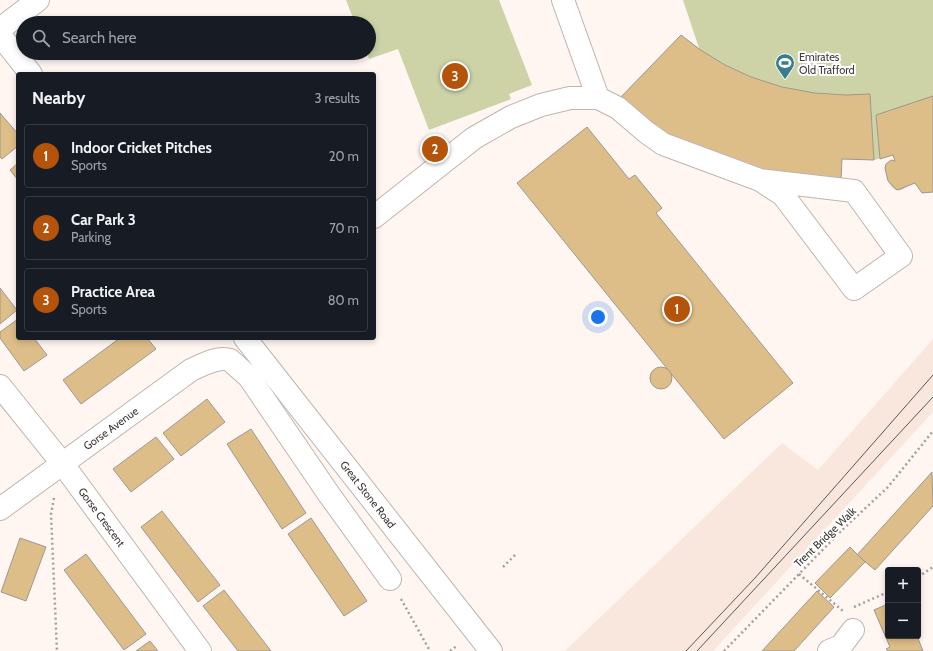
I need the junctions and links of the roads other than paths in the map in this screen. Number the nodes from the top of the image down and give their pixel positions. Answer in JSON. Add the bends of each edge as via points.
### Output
{"nodes":[{"id":1,"x":38,"y":0,"type":"edge"},
{"id":2,"x":563,"y":0,"type":"edge"},
{"id":3,"x":17,"y":16,"type":"edge"},
{"id":4,"x":16,"y":17,"type":"edge"},
{"id":5,"x":0,"y":29,"type":"edge"},
{"id":6,"x":0,"y":35,"type":"edge"},
{"id":7,"x":16,"y":55,"type":"edge"},
{"id":8,"x":20,"y":60,"type":"edge"},
{"id":9,"x":29,"y":72,"type":"edge"},
{"id":10,"x":598,"y":98,"type":"junction"},
{"id":11,"x":760,"y":180,"type":"junction"},
{"id":12,"x":376,"y":215,"type":"edge"},
{"id":13,"x":247,"y":340,"type":"edge"},
{"id":14,"x":0,"y":386,"type":"edge"},
{"id":15,"x":62,"y":463,"type":"junction"},
{"id":16,"x":0,"y":510,"type":"edge"},
{"id":17,"x":390,"y":579,"type":"road end"},
{"id":18,"x":200,"y":651,"type":"edge"},
{"id":19,"x":490,"y":651,"type":"edge"}],
"edges":[{"from":1,"to":3,"type":"street"},
{"from":2,"to":10,"type":"street"},
{"from":4,"to":5,"type":"street"},
{"from":6,"to":7,"type":"street"},
{"from":8,"to":9,"type":"street"},
{"from":10,"to":11,"type":"street","via":[[618,108],[663,144]]},
{"from":10,"to":12,"type":"street","via":[[570,98],[541,105],[511,117],[474,138]]},
{"from":11,"to":11,"type":"street","via":[[854,191],[902,256],[854,289],[783,195]]},
{"from":13,"to":19,"type":"street","name":"Great Stone Road"},
{"from":14,"to":15,"type":"street","name":"Gorse Crescent"},
{"from":15,"to":16,"type":"street","name":"Gorse Avenue"},
{"from":15,"to":17,"type":"street","name":"Gorse Avenue","via":[[191,370],[205,363],[227,359],[249,377]]},
{"from":15,"to":18,"type":"street","name":"Gorse Crescent"}]}
